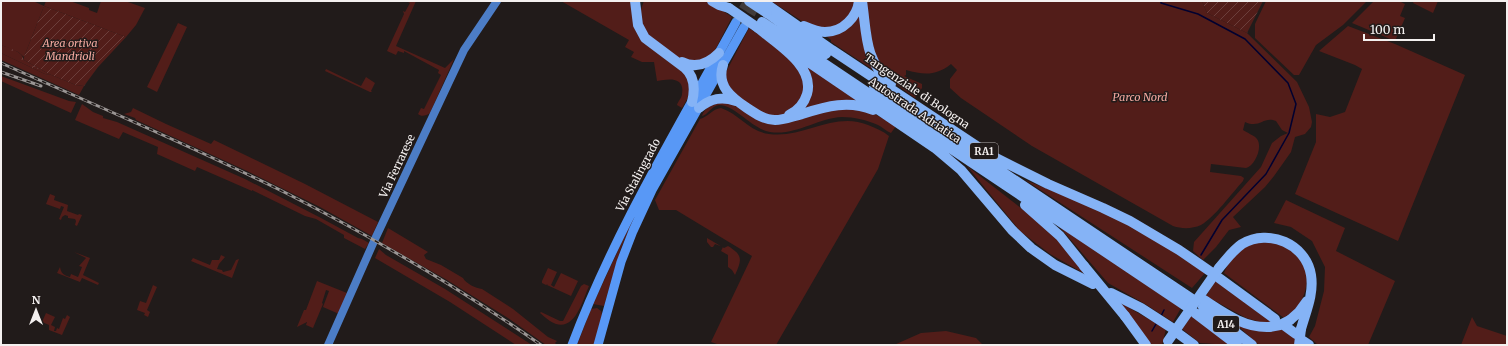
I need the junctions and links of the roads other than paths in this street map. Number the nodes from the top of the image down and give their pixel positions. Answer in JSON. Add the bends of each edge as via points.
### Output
{"nodes":[{"id":1,"x":497,"y":1,"type":"edge"},
{"id":2,"x":635,"y":1,"type":"edge"},
{"id":3,"x":642,"y":1,"type":"edge"},
{"id":4,"x":712,"y":1,"type":"edge"},
{"id":5,"x":718,"y":1,"type":"edge"},
{"id":6,"x":749,"y":1,"type":"edge"},
{"id":7,"x":859,"y":1,"type":"edge"},
{"id":8,"x":862,"y":1,"type":"edge"},
{"id":9,"x":731,"y":4,"type":"edge"},
{"id":10,"x":766,"y":7,"type":"edge"},
{"id":11,"x":760,"y":25,"type":"junction"},
{"id":12,"x":641,"y":32,"type":"junction"},
{"id":13,"x":719,"y":53,"type":"junction"},
{"id":14,"x":669,"y":55,"type":"junction"},
{"id":15,"x":723,"y":65,"type":"junction"},
{"id":16,"x":737,"y":102,"type":"junction"},
{"id":17,"x":695,"y":105,"type":"junction"},
{"id":18,"x":780,"y":119,"type":"junction"},
{"id":19,"x":940,"y":121,"type":"junction"},
{"id":20,"x":915,"y":134,"type":"junction"},
{"id":21,"x":968,"y":161,"type":"junction"},
{"id":22,"x":1217,"y":273,"type":"junction"},
{"id":23,"x":1093,"y":284,"type":"dead end"},
{"id":24,"x":1111,"y":293,"type":"dead end"},
{"id":25,"x":1310,"y":296,"type":"junction"},
{"id":26,"x":1200,"y":306,"type":"junction"},
{"id":27,"x":1272,"y":323,"type":"junction"},
{"id":28,"x":1287,"y":323,"type":"junction"},
{"id":29,"x":1298,"y":331,"type":"junction"},
{"id":30,"x":1167,"y":343,"type":"edge"},
{"id":31,"x":1304,"y":344,"type":"edge"},
{"id":32,"x":328,"y":345,"type":"edge"},
{"id":33,"x":572,"y":345,"type":"edge"},
{"id":34,"x":598,"y":345,"type":"edge"},
{"id":35,"x":1146,"y":345,"type":"edge"},
{"id":36,"x":1194,"y":345,"type":"edge"},
{"id":37,"x":1237,"y":345,"type":"edge"},
{"id":38,"x":1252,"y":345,"type":"edge"}],
"edges":[{"from":1,"to":32,"type":"main road","name":"Via Ferrarese","via":[[464,50]]},
{"from":2,"to":12,"type":"highway","via":[[637,22]]},
{"from":3,"to":12,"type":"highway","via":[[639,14]]},
{"from":4,"to":9,"type":"highway","via":[[719,5]]},
{"from":5,"to":9,"type":"highway"},
{"from":6,"to":10,"type":"highway","name":"Autostrada Adriatica","bridge":true},
{"from":7,"to":10,"type":"highway","via":[[856,14],[849,22],[828,32],[808,27]]},
{"from":8,"to":19,"type":"highway","via":[[869,51],[874,64],[893,86]]},
{"from":9,"to":11,"type":"highway","name":"Autostrada Adriatica"},
{"from":10,"to":19,"type":"highway","name":"Tangenziale di Bologna","number":"RA1"},
{"from":10,"to":21,"type":"highway","name":"Autostrada Adriatica","via":[[796,34],[1131,257],[1191,300]]},
{"from":11,"to":18,"type":"highway","via":[[803,68],[808,81],[807,94],[801,106],[791,115]]},
{"from":11,"to":20,"type":"highway","number":"RA1"},
{"from":11,"to":21,"type":"highway","name":"Autostrada Adriatica"},
{"from":12,"to":14,"type":"highway","via":[[650,43]]},
{"from":13,"to":14,"type":"highway","via":[[708,62],[693,66]]},
{"from":13,"to":15,"type":"main road","name":"Via Stalingrado","via":[[740,24]]},
{"from":13,"to":17,"type":"main road","name":"Via Stalingrado"},
{"from":14,"to":17,"type":"highway","via":[[691,74]]},
{"from":15,"to":16,"type":"highway","via":[[724,86]]},
{"from":15,"to":17,"type":"main road","name":"Via Stalingrado"},
{"from":16,"to":17,"type":"highway","via":[[718,98]]},
{"from":16,"to":18,"type":"highway","via":[[760,116]]},
{"from":17,"to":33,"type":"main road","name":"Via Stalingrado","via":[[638,198],[591,296]]},
{"from":17,"to":34,"type":"main road","name":"Via Stalingrado","via":[[632,231]]},
{"from":18,"to":20,"type":"highway","via":[[829,106],[851,104],[876,112]]},
{"from":19,"to":22,"type":"highway","name":"Tangenziale di Bologna","number":"RA1","via":[[999,160],[1126,219]]},
{"from":20,"to":23,"type":"highway","number":"RA1","via":[[961,170],[1012,230],[1031,248],[1055,265]]},
{"from":21,"to":35,"type":"highway","bridge":true,"via":[[1044,220],[1060,236]]},
{"from":22,"to":25,"type":"highway","via":[[1236,248],[1249,241],[1266,238],[1280,240],[1297,249],[1307,262],[1311,277]]},
{"from":22,"to":27,"type":"highway","name":"Tangenziale di Bologna","number":"RA1"},
{"from":22,"to":30,"type":"highway","bridge":true},
{"from":24,"to":36,"type":"highway","via":[[1141,308]]},
{"from":25,"to":28,"type":"highway","via":[[1299,312]]},
{"from":25,"to":29,"type":"highway"},
{"from":26,"to":27,"type":"highway","via":[[1256,326]]},
{"from":26,"to":37,"type":"highway","number":"A14"},
{"from":26,"to":38,"type":"highway","number":"A14"},
{"from":27,"to":28,"type":"highway","bridge":true},
{"from":28,"to":29,"type":"highway"},
{"from":29,"to":31,"type":"highway","bridge":true}]}
